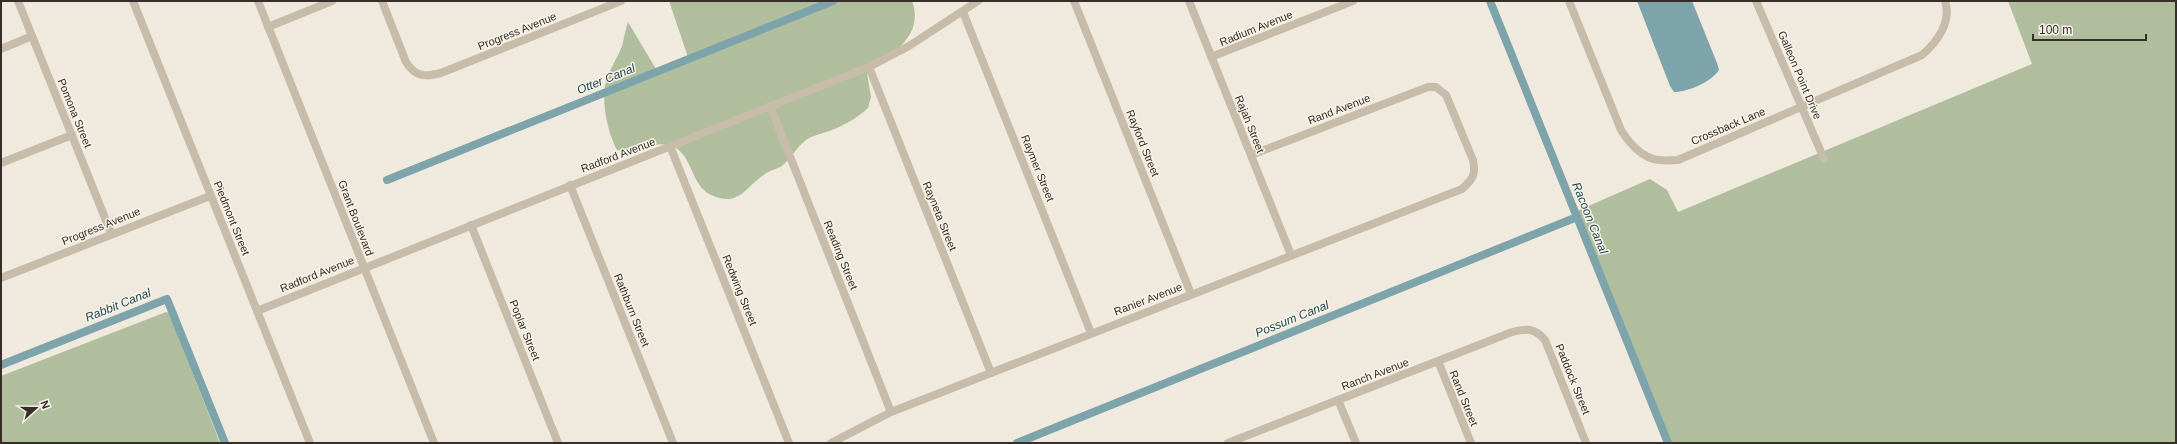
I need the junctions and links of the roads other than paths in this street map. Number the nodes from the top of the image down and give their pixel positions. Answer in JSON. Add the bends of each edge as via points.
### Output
{"nodes":[{"id":1,"x":18,"y":1,"type":"edge"},
{"id":2,"x":133,"y":1,"type":"edge"},
{"id":3,"x":258,"y":1,"type":"edge"},
{"id":4,"x":332,"y":1,"type":"edge"},
{"id":5,"x":382,"y":1,"type":"edge"},
{"id":6,"x":621,"y":1,"type":"edge"},
{"id":7,"x":978,"y":1,"type":"edge"},
{"id":8,"x":1074,"y":1,"type":"edge"},
{"id":9,"x":1189,"y":1,"type":"edge"},
{"id":10,"x":1353,"y":1,"type":"edge"},
{"id":11,"x":1569,"y":1,"type":"edge"},
{"id":12,"x":1756,"y":1,"type":"edge"},
{"id":13,"x":1945,"y":1,"type":"edge"},
{"id":14,"x":963,"y":12,"type":"junction"},
{"id":15,"x":268,"y":26,"type":"junction"},
{"id":16,"x":32,"y":36,"type":"junction"},
{"id":17,"x":1,"y":49,"type":"edge"},
{"id":18,"x":1211,"y":57,"type":"junction"},
{"id":19,"x":869,"y":67,"type":"junction"},
{"id":20,"x":770,"y":106,"type":"junction"},
{"id":21,"x":1801,"y":106,"type":"junction"},
{"id":22,"x":72,"y":136,"type":"junction"},
{"id":23,"x":670,"y":146,"type":"junction"},
{"id":24,"x":1251,"y":155,"type":"junction"},
{"id":25,"x":1824,"y":158,"type":"dead end"},
{"id":26,"x":1,"y":163,"type":"edge"},
{"id":27,"x":1473,"y":179,"type":"joint"},
{"id":28,"x":570,"y":185,"type":"junction"},
{"id":29,"x":210,"y":196,"type":"junction"},
{"id":30,"x":471,"y":225,"type":"junction"},
{"id":31,"x":111,"y":233,"type":"junction"},
{"id":32,"x":1291,"y":255,"type":"junction"},
{"id":33,"x":364,"y":267,"type":"junction"},
{"id":34,"x":1,"y":278,"type":"edge"},
{"id":35,"x":1191,"y":294,"type":"junction"},
{"id":36,"x":257,"y":311,"type":"junction"},
{"id":37,"x":1532,"y":329,"type":"joint"},
{"id":38,"x":1092,"y":333,"type":"junction"},
{"id":39,"x":1438,"y":361,"type":"junction"},
{"id":40,"x":991,"y":373,"type":"junction"},
{"id":41,"x":1338,"y":400,"type":"junction"},
{"id":42,"x":891,"y":412,"type":"junction"},
{"id":43,"x":1239,"y":441,"type":"edge"},
{"id":44,"x":310,"y":443,"type":"edge"},
{"id":45,"x":434,"y":443,"type":"edge"},
{"id":46,"x":558,"y":443,"type":"edge"},
{"id":47,"x":673,"y":443,"type":"edge"},
{"id":48,"x":789,"y":443,"type":"edge"},
{"id":49,"x":831,"y":443,"type":"edge"},
{"id":50,"x":1228,"y":443,"type":"edge"},
{"id":51,"x":1356,"y":443,"type":"edge"},
{"id":52,"x":1470,"y":443,"type":"edge"},
{"id":53,"x":1586,"y":443,"type":"edge"}],
"edges":[{"from":1,"to":16,"type":"street","name":"Pomona Street"},
{"from":2,"to":29,"type":"street","name":"Piedmont Street"},
{"from":3,"to":15,"type":"street","name":"Grant Boulevard"},
{"from":4,"to":15,"type":"street"},
{"from":5,"to":6,"type":"street","name":"Progress Avenue","via":[[411,70],[419,75],[429,76]]},
{"from":7,"to":14,"type":"street","name":"Radford Avenue"},
{"from":8,"to":35,"type":"street","name":"Rayford Street"},
{"from":9,"to":18,"type":"street","name":"Rajah Street"},
{"from":10,"to":18,"type":"street","name":"Radium Avenue"},
{"from":11,"to":21,"type":"street","name":"Crossback Lane","via":[[1621,130],[1629,143],[1658,160],[1678,160]]},
{"from":12,"to":21,"type":"street","name":"Galleon Point Drive"},
{"from":13,"to":21,"type":"street","name":"Crossback Lane","via":[[1946,19],[1941,32],[1933,45],[1922,55]]},
{"from":14,"to":19,"type":"street","name":"Radford Avenue","via":[[909,46]]},
{"from":14,"to":38,"type":"street","name":"Raymer Street"},
{"from":15,"to":33,"type":"street","name":"Grant Boulevard"},
{"from":16,"to":17,"type":"street"},
{"from":16,"to":22,"type":"street","name":"Pomona Street"},
{"from":18,"to":24,"type":"street","name":"Rajah Street"},
{"from":19,"to":20,"type":"street","name":"Radford Avenue"},
{"from":19,"to":40,"type":"street","name":"Rayneta Street"},
{"from":20,"to":23,"type":"street","name":"Radford Avenue"},
{"from":20,"to":42,"type":"street","name":"Reading Street"},
{"from":21,"to":25,"type":"street","name":"Galleon Point Drive"},
{"from":22,"to":26,"type":"street"},
{"from":22,"to":31,"type":"street","name":"Pomona Street"},
{"from":23,"to":28,"type":"street","name":"Radford Avenue"},
{"from":23,"to":48,"type":"street","name":"Redwing Street"},
{"from":24,"to":27,"type":"street","name":"Rand Avenue","via":[[1420,89],[1436,88],[1446,95],[1473,160]]},
{"from":24,"to":32,"type":"street","name":"Rajah Street"},
{"from":27,"to":32,"type":"street","name":"Ranier Avenue","via":[[1462,189]]},
{"from":28,"to":30,"type":"street","name":"Radford Avenue"},
{"from":28,"to":47,"type":"street","name":"Rathburn Street"},
{"from":29,"to":31,"type":"street","name":"Progress Avenue"},
{"from":29,"to":36,"type":"street","name":"Piedmont Street"},
{"from":30,"to":33,"type":"street","name":"Radford Avenue"},
{"from":30,"to":46,"type":"street","name":"Poplar Street"},
{"from":31,"to":34,"type":"street","name":"Progress Avenue"},
{"from":32,"to":35,"type":"street","name":"Ranier Avenue"},
{"from":33,"to":36,"type":"street","name":"Radford Avenue"},
{"from":33,"to":45,"type":"street","name":"Grant Boulevard"},
{"from":35,"to":38,"type":"street","name":"Ranier Avenue"},
{"from":36,"to":44,"type":"street","name":"Piedmont Street"},
{"from":37,"to":39,"type":"street","name":"Ranch Avenue","via":[[1512,332]]},
{"from":37,"to":53,"type":"street","name":"Paddock Street","via":[[1545,340]]},
{"from":38,"to":40,"type":"street","name":"Ranier Avenue"},
{"from":39,"to":41,"type":"street","name":"Ranch Avenue"},
{"from":39,"to":52,"type":"street","name":"Rand Street"},
{"from":40,"to":42,"type":"street","name":"Ranier Avenue"},
{"from":41,"to":43,"type":"street","name":"Ranch Avenue"},
{"from":41,"to":51,"type":"street"},
{"from":42,"to":49,"type":"street","name":"Ranier Avenue"},
{"from":43,"to":50,"type":"street","name":"Ranch Avenue"}]}
